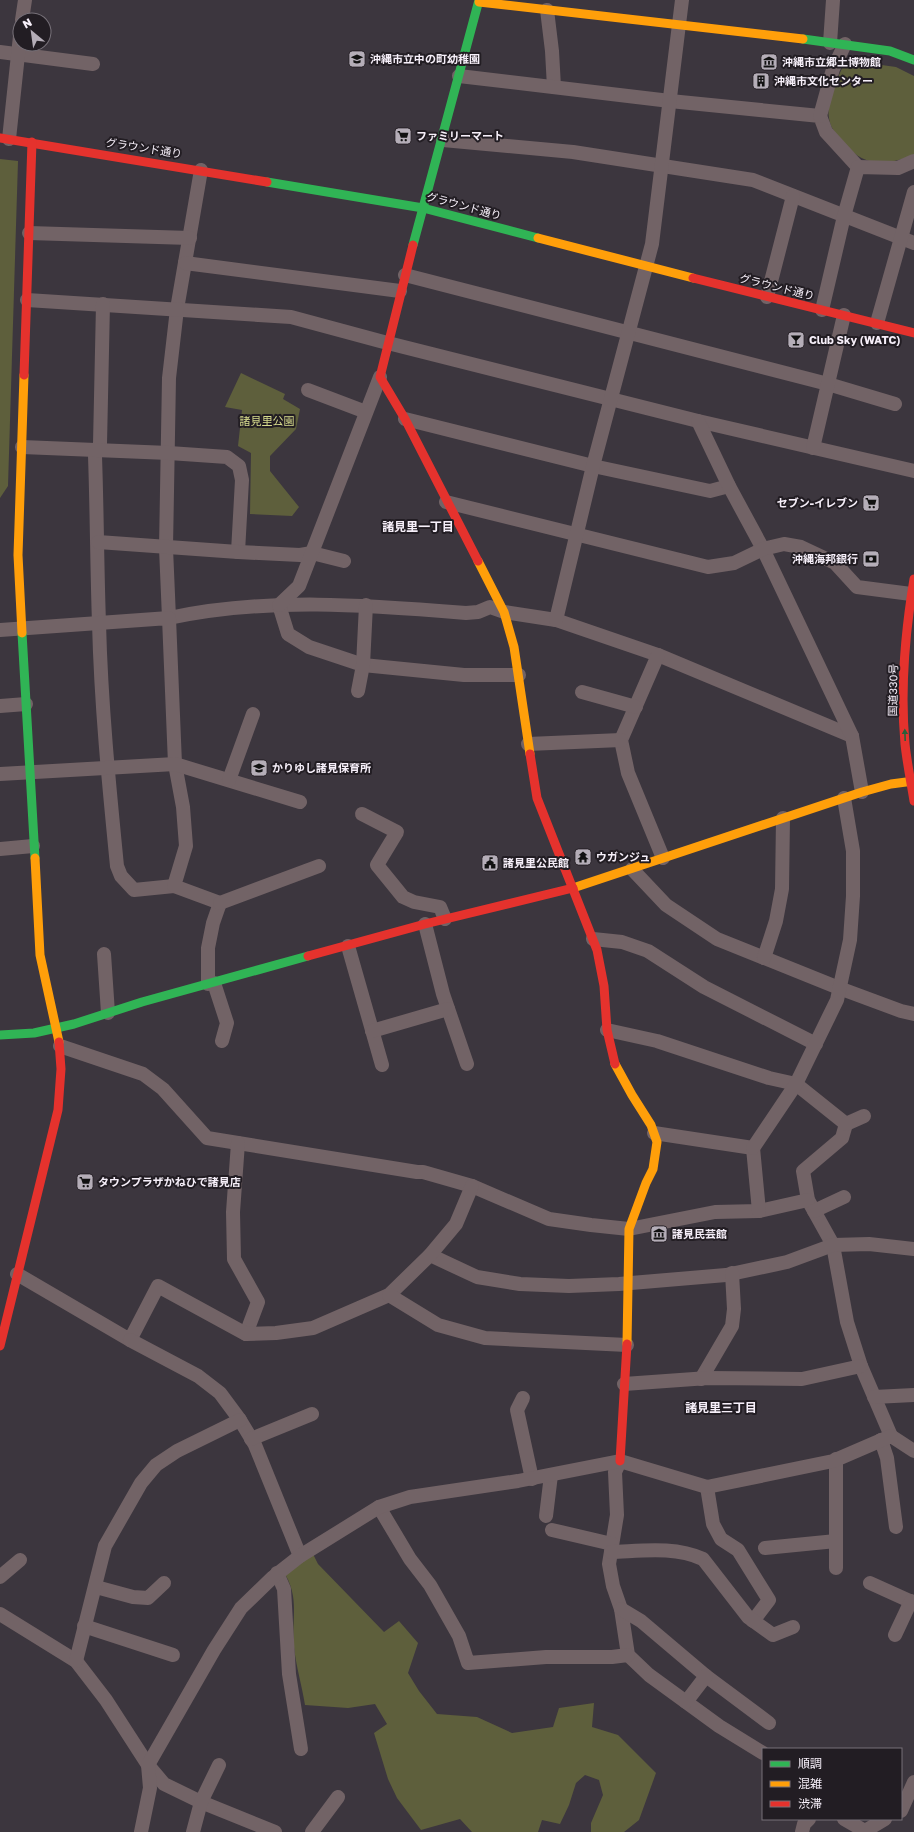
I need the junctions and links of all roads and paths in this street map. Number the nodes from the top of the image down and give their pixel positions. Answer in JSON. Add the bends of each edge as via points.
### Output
{"nodes":[{"id":1,"x":25,"y":0,"type":"edge"},
{"id":2,"x":682,"y":0,"type":"edge"},
{"id":3,"x":833,"y":0,"type":"edge"},
{"id":4,"x":479,"y":1,"type":"edge"},
{"id":5,"x":547,"y":10,"type":"junction"},
{"id":6,"x":23,"y":12,"type":"edge"},
{"id":7,"x":680,"y":24,"type":"junction"},
{"id":8,"x":830,"y":43,"type":"junction"},
{"id":9,"x":845,"y":44,"type":"junction"},
{"id":10,"x":0,"y":52,"type":"edge"},
{"id":11,"x":18,"y":54,"type":"junction"},
{"id":12,"x":914,"y":60,"type":"edge"},
{"id":13,"x":93,"y":64,"type":"dead end"},
{"id":14,"x":460,"y":76,"type":"junction"},
{"id":15,"x":554,"y":87,"type":"junction"},
{"id":16,"x":670,"y":101,"type":"junction"},
{"id":17,"x":820,"y":116,"type":"junction"},
{"id":18,"x":4,"y":139,"type":"edge"},
{"id":19,"x":442,"y":140,"type":"junction"},
{"id":20,"x":32,"y":142,"type":"junction"},
{"id":21,"x":914,"y":161,"type":"edge"},
{"id":22,"x":661,"y":166,"type":"junction"},
{"id":23,"x":858,"y":167,"type":"junction"},
{"id":24,"x":201,"y":170,"type":"junction"},
{"id":25,"x":914,"y":192,"type":"edge"},
{"id":26,"x":793,"y":196,"type":"junction"},
{"id":27,"x":423,"y":208,"type":"junction"},
{"id":28,"x":844,"y":216,"type":"junction"},
{"id":29,"x":29,"y":233,"type":"junction"},
{"id":30,"x":900,"y":237,"type":"junction"},
{"id":31,"x":190,"y":238,"type":"junction"},
{"id":32,"x":914,"y":243,"type":"edge"},
{"id":33,"x":185,"y":263,"type":"junction"},
{"id":34,"x":647,"y":267,"type":"junction"},
{"id":35,"x":405,"y":275,"type":"junction"},
{"id":36,"x":400,"y":291,"type":"junction"},
{"id":37,"x":767,"y":297,"type":"junction"},
{"id":38,"x":27,"y":300,"type":"junction"},
{"id":39,"x":103,"y":304,"type":"junction"},
{"id":40,"x":177,"y":309,"type":"junction"},
{"id":41,"x":822,"y":310,"type":"junction"},
{"id":42,"x":844,"y":315,"type":"junction"},
{"id":43,"x":877,"y":323,"type":"junction"},
{"id":44,"x":628,"y":333,"type":"junction"},
{"id":45,"x":914,"y":333,"type":"edge"},
{"id":46,"x":387,"y":343,"type":"junction"},
{"id":47,"x":380,"y":377,"type":"junction"},
{"id":48,"x":828,"y":384,"type":"junction"},
{"id":49,"x":308,"y":390,"type":"dead end"},
{"id":50,"x":612,"y":398,"type":"junction"},
{"id":51,"x":895,"y":404,"type":"dead end"},
{"id":52,"x":366,"y":412,"type":"junction"},
{"id":53,"x":405,"y":419,"type":"junction"},
{"id":54,"x":698,"y":421,"type":"junction"},
{"id":55,"x":22,"y":447,"type":"junction"},
{"id":56,"x":813,"y":448,"type":"junction"},
{"id":57,"x":97,"y":451,"type":"junction"},
{"id":58,"x":169,"y":453,"type":"junction"},
{"id":59,"x":593,"y":466,"type":"junction"},
{"id":60,"x":914,"y":471,"type":"edge"},
{"id":61,"x":729,"y":486,"type":"junction"},
{"id":62,"x":446,"y":502,"type":"junction"},
{"id":63,"x":578,"y":534,"type":"junction"},
{"id":64,"x":98,"y":542,"type":"junction"},
{"id":65,"x":166,"y":548,"type":"junction"},
{"id":66,"x":763,"y":549,"type":"junction"},
{"id":67,"x":238,"y":552,"type":"junction"},
{"id":68,"x":312,"y":553,"type":"junction"},
{"id":69,"x":344,"y":561,"type":"dead end"},
{"id":70,"x":914,"y":579,"type":"edge"},
{"id":71,"x":912,"y":598,"type":"edge"},
{"id":72,"x":279,"y":605,"type":"junction"},
{"id":73,"x":366,"y":605,"type":"junction"},
{"id":74,"x":504,"y":612,"type":"junction"},
{"id":75,"x":169,"y":618,"type":"junction"},
{"id":76,"x":556,"y":620,"type":"junction"},
{"id":77,"x":99,"y":624,"type":"junction"},
{"id":78,"x":22,"y":628,"type":"junction"},
{"id":79,"x":0,"y":630,"type":"edge"},
{"id":80,"x":658,"y":654,"type":"junction"},
{"id":81,"x":363,"y":665,"type":"junction"},
{"id":82,"x":519,"y":675,"type":"junction"},
{"id":83,"x":358,"y":691,"type":"dead end"},
{"id":84,"x":582,"y":692,"type":"dead end"},
{"id":85,"x":26,"y":704,"type":"junction"},
{"id":86,"x":0,"y":706,"type":"edge"},
{"id":87,"x":636,"y":707,"type":"junction"},
{"id":88,"x":253,"y":714,"type":"dead end"},
{"id":89,"x":852,"y":736,"type":"junction"},
{"id":90,"x":621,"y":740,"type":"junction"},
{"id":91,"x":528,"y":744,"type":"junction"},
{"id":92,"x":175,"y":764,"type":"junction"},
{"id":93,"x":107,"y":767,"type":"junction"},
{"id":94,"x":30,"y":771,"type":"junction"},
{"id":95,"x":0,"y":774,"type":"edge"},
{"id":96,"x":229,"y":780,"type":"junction"},
{"id":97,"x":913,"y":781,"type":"edge"},
{"id":98,"x":862,"y":792,"type":"junction"},
{"id":99,"x":844,"y":798,"type":"junction"},
{"id":100,"x":914,"y":801,"type":"edge"},
{"id":101,"x":300,"y":802,"type":"dead end"},
{"id":102,"x":362,"y":814,"type":"dead end"},
{"id":103,"x":783,"y":818,"type":"junction"},
{"id":104,"x":33,"y":846,"type":"junction"},
{"id":105,"x":0,"y":849,"type":"edge"},
{"id":106,"x":663,"y":858,"type":"junction"},
{"id":107,"x":318,"y":866,"type":"dead end"},
{"id":108,"x":632,"y":869,"type":"junction"},
{"id":109,"x":174,"y":886,"type":"junction"},
{"id":110,"x":572,"y":888,"type":"junction"},
{"id":111,"x":220,"y":903,"type":"junction"},
{"id":112,"x":445,"y":920,"type":"junction"},
{"id":113,"x":425,"y":924,"type":"junction"},
{"id":114,"x":593,"y":940,"type":"junction"},
{"id":115,"x":348,"y":946,"type":"junction"},
{"id":116,"x":104,"y":954,"type":"dead end"},
{"id":117,"x":764,"y":958,"type":"junction"},
{"id":118,"x":211,"y":984,"type":"junction"},
{"id":119,"x":839,"y":988,"type":"junction"},
{"id":120,"x":448,"y":1009,"type":"junction"},
{"id":121,"x":108,"y":1013,"type":"junction"},
{"id":122,"x":914,"y":1014,"type":"edge"},
{"id":123,"x":56,"y":1028,"type":"junction"},
{"id":124,"x":372,"y":1030,"type":"junction"},
{"id":125,"x":607,"y":1030,"type":"junction"},
{"id":126,"x":0,"y":1035,"type":"edge"},
{"id":127,"x":222,"y":1041,"type":"dead end"},
{"id":128,"x":816,"y":1044,"type":"junction"},
{"id":129,"x":60,"y":1046,"type":"junction"},
{"id":130,"x":467,"y":1064,"type":"dead end"},
{"id":131,"x":382,"y":1065,"type":"dead end"},
{"id":132,"x":796,"y":1084,"type":"junction"},
{"id":133,"x":864,"y":1116,"type":"dead end"},
{"id":134,"x":846,"y":1124,"type":"junction"},
{"id":135,"x":654,"y":1133,"type":"junction"},
{"id":136,"x":238,"y":1143,"type":"junction"},
{"id":137,"x":753,"y":1148,"type":"junction"},
{"id":138,"x":472,"y":1186,"type":"junction"},
{"id":139,"x":844,"y":1197,"type":"dead end"},
{"id":140,"x":811,"y":1205,"type":"junction"},
{"id":141,"x":759,"y":1211,"type":"junction"},
{"id":142,"x":629,"y":1229,"type":"junction"},
{"id":143,"x":833,"y":1245,"type":"junction"},
{"id":144,"x":914,"y":1249,"type":"edge"},
{"id":145,"x":430,"y":1255,"type":"junction"},
{"id":146,"x":732,"y":1273,"type":"junction"},
{"id":147,"x":17,"y":1274,"type":"junction"},
{"id":148,"x":629,"y":1284,"type":"junction"},
{"id":149,"x":389,"y":1295,"type":"junction"},
{"id":150,"x":246,"y":1334,"type":"junction"},
{"id":151,"x":130,"y":1340,"type":"junction"},
{"id":152,"x":626,"y":1345,"type":"junction"},
{"id":153,"x":0,"y":1346,"type":"edge"},
{"id":154,"x":861,"y":1366,"type":"junction"},
{"id":155,"x":701,"y":1379,"type":"junction"},
{"id":156,"x":624,"y":1384,"type":"junction"},
{"id":157,"x":914,"y":1395,"type":"edge"},
{"id":158,"x":874,"y":1397,"type":"junction"},
{"id":159,"x":523,"y":1398,"type":"dead end"},
{"id":160,"x":312,"y":1414,"type":"dead end"},
{"id":161,"x":240,"y":1420,"type":"junction"},
{"id":162,"x":886,"y":1438,"type":"junction"},
{"id":163,"x":251,"y":1439,"type":"junction"},
{"id":164,"x":914,"y":1452,"type":"edge"},
{"id":165,"x":836,"y":1459,"type":"junction"},
{"id":166,"x":620,"y":1461,"type":"junction"},
{"id":167,"x":551,"y":1475,"type":"junction"},
{"id":168,"x":532,"y":1479,"type":"junction"},
{"id":169,"x":707,"y":1487,"type":"junction"},
{"id":170,"x":379,"y":1507,"type":"junction"},
{"id":171,"x":546,"y":1516,"type":"dead end"},
{"id":172,"x":896,"y":1527,"type":"dead end"},
{"id":173,"x":552,"y":1530,"type":"dead end"},
{"id":174,"x":836,"y":1541,"type":"junction"},
{"id":175,"x":611,"y":1548,"type":"junction"},
{"id":176,"x":766,"y":1548,"type":"dead end"},
{"id":177,"x":300,"y":1556,"type":"junction"},
{"id":178,"x":20,"y":1560,"type":"dead end"},
{"id":179,"x":836,"y":1568,"type":"dead end"},
{"id":180,"x":277,"y":1573,"type":"junction"},
{"id":181,"x":0,"y":1577,"type":"edge"},
{"id":182,"x":164,"y":1583,"type":"dead end"},
{"id":183,"x":870,"y":1583,"type":"dead end"},
{"id":184,"x":96,"y":1587,"type":"junction"},
{"id":185,"x":913,"y":1602,"type":"edge"},
{"id":186,"x":621,"y":1609,"type":"junction"},
{"id":187,"x":0,"y":1614,"type":"edge"},
{"id":188,"x":753,"y":1621,"type":"junction"},
{"id":189,"x":84,"y":1626,"type":"junction"},
{"id":190,"x":793,"y":1627,"type":"dead end"},
{"id":191,"x":896,"y":1635,"type":"dead end"},
{"id":192,"x":173,"y":1655,"type":"dead end"},
{"id":193,"x":628,"y":1655,"type":"junction"},
{"id":194,"x":76,"y":1662,"type":"junction"},
{"id":195,"x":706,"y":1676,"type":"junction"},
{"id":196,"x":686,"y":1702,"type":"junction"},
{"id":197,"x":769,"y":1723,"type":"dead end"},
{"id":198,"x":301,"y":1749,"type":"dead end"},
{"id":199,"x":762,"y":1752,"type":"edge"},
{"id":200,"x":148,"y":1765,"type":"junction"},
{"id":201,"x":219,"y":1765,"type":"dead end"},
{"id":202,"x":914,"y":1782,"type":"edge"},
{"id":203,"x":338,"y":1797,"type":"dead end"},
{"id":204,"x":201,"y":1802,"type":"junction"},
{"id":205,"x":902,"y":1809,"type":"edge"},
{"id":206,"x":808,"y":1820,"type":"edge"},
{"id":207,"x":850,"y":1820,"type":"edge"},
{"id":208,"x":882,"y":1820,"type":"edge"},
{"id":209,"x":865,"y":1831,"type":"edge"},
{"id":210,"x":142,"y":1832,"type":"edge"},
{"id":211,"x":193,"y":1832,"type":"edge"},
{"id":212,"x":275,"y":1832,"type":"edge"},
{"id":213,"x":312,"y":1832,"type":"edge"},
{"id":214,"x":802,"y":1832,"type":"edge"}],
"edges":[{"from":1,"to":6,"type":"street"},
{"from":2,"to":7,"type":"street"},
{"from":3,"to":8,"type":"street"},
{"from":4,"to":5,"type":"main road"},
{"from":4,"to":14,"type":"main road"},
{"from":5,"to":7,"type":"main road"},
{"from":5,"to":15,"type":"street"},
{"from":7,"to":8,"type":"main road"},
{"from":7,"to":16,"type":"street"},
{"from":8,"to":9,"type":"main road"},
{"from":9,"to":12,"type":"main road","via":[[890,51]]},
{"from":9,"to":17,"type":"street","via":[[833,69]]},
{"from":10,"to":11,"type":"street"},
{"from":11,"to":13,"type":"street"},
{"from":11,"to":18,"type":"street"},
{"from":14,"to":15,"type":"street"},
{"from":14,"to":19,"type":"main road"},
{"from":15,"to":16,"type":"street"},
{"from":16,"to":17,"type":"street"},
{"from":16,"to":22,"type":"street"},
{"from":17,"to":23,"type":"street","via":[[826,132]]},
{"from":18,"to":20,"type":"main road","name":"グラウンド通り"},
{"from":19,"to":22,"type":"street","via":[[573,152]]},
{"from":19,"to":27,"type":"main road"},
{"from":20,"to":24,"type":"main road","name":"グラウンド通り"},
{"from":20,"to":29,"type":"main road"},
{"from":21,"to":23,"type":"street","via":[[898,168]]},
{"from":22,"to":26,"type":"street","via":[[754,180]]},
{"from":22,"to":34,"type":"street"},
{"from":23,"to":28,"type":"street"},
{"from":24,"to":27,"type":"main road","name":"グラウンド通り"},
{"from":24,"to":31,"type":"street"},
{"from":25,"to":30,"type":"street"},
{"from":26,"to":28,"type":"street"},
{"from":26,"to":37,"type":"street"},
{"from":27,"to":34,"type":"main road","name":"グラウンド通り"},
{"from":27,"to":35,"type":"main road"},
{"from":28,"to":30,"type":"street"},
{"from":28,"to":41,"type":"street"},
{"from":29,"to":31,"type":"street"},
{"from":29,"to":38,"type":"main road"},
{"from":30,"to":32,"type":"street"},
{"from":30,"to":43,"type":"street"},
{"from":31,"to":33,"type":"street"},
{"from":33,"to":36,"type":"street"},
{"from":33,"to":40,"type":"street"},
{"from":34,"to":37,"type":"main road","name":"グラウンド通り"},
{"from":34,"to":44,"type":"street"},
{"from":35,"to":36,"type":"main road"},
{"from":35,"to":44,"type":"street"},
{"from":36,"to":46,"type":"main road"},
{"from":37,"to":41,"type":"main road","name":"グラウンド通り"},
{"from":38,"to":39,"type":"street"},
{"from":38,"to":55,"type":"main road"},
{"from":39,"to":40,"type":"street"},
{"from":39,"to":57,"type":"street","via":[[100,444]]},
{"from":40,"to":46,"type":"street","via":[[291,317]]},
{"from":40,"to":58,"type":"street","via":[[169,378]]},
{"from":41,"to":42,"type":"main road","name":"グラウンド通り"},
{"from":42,"to":43,"type":"main road","name":"グラウンド通り"},
{"from":42,"to":48,"type":"street"},
{"from":43,"to":45,"type":"main road","name":"グラウンド通り"},
{"from":44,"to":48,"type":"street"},
{"from":44,"to":50,"type":"street"},
{"from":46,"to":47,"type":"main road"},
{"from":46,"to":50,"type":"street"},
{"from":47,"to":52,"type":"street"},
{"from":47,"to":53,"type":"main road"},
{"from":48,"to":51,"type":"street"},
{"from":48,"to":56,"type":"street"},
{"from":49,"to":52,"type":"street"},
{"from":50,"to":54,"type":"street"},
{"from":50,"to":59,"type":"street"},
{"from":52,"to":68,"type":"street"},
{"from":53,"to":59,"type":"street"},
{"from":53,"to":62,"type":"main road"},
{"from":54,"to":56,"type":"street"},
{"from":54,"to":61,"type":"street"},
{"from":55,"to":57,"type":"street"},
{"from":55,"to":78,"type":"main road","via":[[18,555]]},
{"from":56,"to":60,"type":"street"},
{"from":57,"to":58,"type":"street"},
{"from":57,"to":64,"type":"street","via":[[95,456]]},
{"from":58,"to":65,"type":"street"},
{"from":58,"to":67,"type":"street","via":[[228,457],[239,466],[242,480]]},
{"from":59,"to":61,"type":"street","via":[[710,491]]},
{"from":59,"to":63,"type":"street"},
{"from":61,"to":66,"type":"street"},
{"from":62,"to":63,"type":"street"},
{"from":62,"to":74,"type":"main road"},
{"from":63,"to":66,"type":"street","via":[[708,567],[734,563]]},
{"from":63,"to":76,"type":"street"},
{"from":64,"to":65,"type":"street"},
{"from":64,"to":77,"type":"street"},
{"from":65,"to":67,"type":"street"},
{"from":65,"to":75,"type":"street"},
{"from":66,"to":71,"type":"street","via":[[784,544],[801,547],[835,563],[857,587]]},
{"from":66,"to":89,"type":"street"},
{"from":67,"to":68,"type":"street","via":[[300,555]]},
{"from":68,"to":69,"type":"street"},
{"from":68,"to":72,"type":"street","via":[[299,586]]},
{"from":70,"to":71,"type":"main road","name":"国道330号"},
{"from":97,"to":71,"type":"main road","name":"国道330号","one_way":true,"via":[[905,745],[904,694],[906,631]]},
{"from":72,"to":73,"type":"street"},
{"from":72,"to":75,"type":"street","via":[[191,613]]},
{"from":72,"to":81,"type":"street","via":[[288,634],[309,647]]},
{"from":73,"to":74,"type":"street","via":[[466,613],[490,607]]},
{"from":73,"to":81,"type":"street"},
{"from":74,"to":76,"type":"street"},
{"from":74,"to":82,"type":"main road"},
{"from":75,"to":77,"type":"street"},
{"from":75,"to":92,"type":"street"},
{"from":76,"to":80,"type":"street"},
{"from":77,"to":78,"type":"street"},
{"from":77,"to":93,"type":"street"},
{"from":78,"to":79,"type":"street"},
{"from":78,"to":85,"type":"main road"},
{"from":80,"to":87,"type":"street"},
{"from":80,"to":89,"type":"street"},
{"from":81,"to":82,"type":"street","via":[[464,675]]},
{"from":81,"to":83,"type":"street"},
{"from":82,"to":91,"type":"main road"},
{"from":84,"to":87,"type":"street"},
{"from":85,"to":86,"type":"street"},
{"from":85,"to":94,"type":"main road"},
{"from":87,"to":90,"type":"street"},
{"from":88,"to":96,"type":"street"},
{"from":89,"to":98,"type":"street"},
{"from":90,"to":91,"type":"street"},
{"from":90,"to":106,"type":"street","via":[[628,773]]},
{"from":91,"to":110,"type":"main road","via":[[537,798]]},
{"from":92,"to":93,"type":"street"},
{"from":92,"to":96,"type":"street"},
{"from":92,"to":109,"type":"street","via":[[183,807],[186,846]]},
{"from":93,"to":94,"type":"street"},
{"from":93,"to":109,"type":"street","via":[[116,866],[121,876],[134,890]]},
{"from":94,"to":95,"type":"street"},
{"from":94,"to":104,"type":"main road"},
{"from":96,"to":101,"type":"street"},
{"from":97,"to":98,"type":"main road"},
{"from":97,"to":100,"type":"main road","name":"国道330号"},
{"from":98,"to":99,"type":"main road"},
{"from":99,"to":103,"type":"main road"},
{"from":99,"to":119,"type":"street","via":[[853,851],[853,896],[850,940]]},
{"from":102,"to":112,"type":"street","via":[[397,832],[377,865],[403,897],[419,904],[440,907]]},
{"from":103,"to":106,"type":"main road"},
{"from":103,"to":117,"type":"street","via":[[782,890],[776,921]]},
{"from":104,"to":105,"type":"street"},
{"from":104,"to":123,"type":"main road","via":[[40,955]]},
{"from":106,"to":108,"type":"main road"},
{"from":107,"to":111,"type":"street"},
{"from":108,"to":110,"type":"main road"},
{"from":108,"to":117,"type":"street","via":[[666,904],[717,939]]},
{"from":109,"to":111,"type":"street"},
{"from":110,"to":112,"type":"main road"},
{"from":110,"to":114,"type":"main road"},
{"from":111,"to":118,"type":"street","via":[[208,948]]},
{"from":112,"to":113,"type":"main road"},
{"from":113,"to":115,"type":"main road"},
{"from":113,"to":120,"type":"street"},
{"from":114,"to":125,"type":"main road","via":[[604,986]]},
{"from":114,"to":128,"type":"street","via":[[622,942],[648,952],[704,987]]},
{"from":115,"to":118,"type":"main road"},
{"from":115,"to":124,"type":"street"},
{"from":116,"to":121,"type":"street"},
{"from":117,"to":119,"type":"street"},
{"from":118,"to":121,"type":"main road"},
{"from":118,"to":127,"type":"street","via":[[226,1023]]},
{"from":119,"to":122,"type":"street"},
{"from":119,"to":128,"type":"street","via":[[838,1000]]},
{"from":120,"to":124,"type":"street"},
{"from":120,"to":130,"type":"street"},
{"from":121,"to":123,"type":"main road"},
{"from":123,"to":126,"type":"main road","via":[[34,1033]]},
{"from":123,"to":129,"type":"main road"},
{"from":124,"to":131,"type":"street"},
{"from":125,"to":132,"type":"street","via":[[657,1041],[769,1078]]},
{"from":125,"to":135,"type":"main road","via":[[614,1061]]},
{"from":128,"to":132,"type":"street"},
{"from":129,"to":136,"type":"street","via":[[143,1074],[163,1089],[207,1138]]},
{"from":129,"to":147,"type":"main road","via":[[61,1079],[58,1110]]},
{"from":132,"to":134,"type":"street"},
{"from":132,"to":137,"type":"street"},
{"from":133,"to":134,"type":"street"},
{"from":134,"to":140,"type":"street","via":[[842,1138],[803,1171]]},
{"from":135,"to":137,"type":"street"},
{"from":135,"to":142,"type":"main road","via":[[657,1142],[653,1169]]},
{"from":136,"to":138,"type":"street","via":[[423,1172]]},
{"from":136,"to":150,"type":"street","via":[[233,1212],[234,1259],[258,1302]]},
{"from":137,"to":141,"type":"street"},
{"from":138,"to":142,"type":"street","via":[[549,1219]]},
{"from":138,"to":145,"type":"street","via":[[456,1224]]},
{"from":139,"to":140,"type":"street"},
{"from":140,"to":141,"type":"street"},
{"from":140,"to":143,"type":"street"},
{"from":141,"to":142,"type":"street","via":[[715,1212]]},
{"from":142,"to":148,"type":"main road"},
{"from":143,"to":144,"type":"street","via":[[869,1244]]},
{"from":143,"to":146,"type":"street","via":[[787,1262]]},
{"from":143,"to":154,"type":"street","via":[[847,1322]]},
{"from":145,"to":148,"type":"street","via":[[477,1277],[520,1284]]},
{"from":145,"to":149,"type":"street"},
{"from":146,"to":148,"type":"street"},
{"from":146,"to":155,"type":"street","via":[[732,1326]]},
{"from":147,"to":151,"type":"street"},
{"from":147,"to":153,"type":"main road"},
{"from":148,"to":152,"type":"main road"},
{"from":149,"to":150,"type":"street","via":[[313,1328]]},
{"from":149,"to":152,"type":"street","via":[[438,1325],[485,1338]]},
{"from":150,"to":151,"type":"street","via":[[158,1286]]},
{"from":151,"to":161,"type":"street","via":[[198,1376],[220,1393]]},
{"from":152,"to":156,"type":"main road"},
{"from":154,"to":155,"type":"street","via":[[802,1379]]},
{"from":154,"to":158,"type":"street"},
{"from":155,"to":156,"type":"street"},
{"from":156,"to":166,"type":"main road"},
{"from":157,"to":158,"type":"street"},
{"from":158,"to":162,"type":"street"},
{"from":159,"to":168,"type":"street","via":[[517,1410]]},
{"from":160,"to":163,"type":"street"},
{"from":161,"to":163,"type":"street"},
{"from":161,"to":184,"type":"street","via":[[177,1450],[156,1465],[141,1483],[106,1546]]},
{"from":162,"to":164,"type":"street"},
{"from":162,"to":165,"type":"street"},
{"from":162,"to":172,"type":"street"},
{"from":163,"to":177,"type":"street"},
{"from":165,"to":169,"type":"street"},
{"from":165,"to":174,"type":"street"},
{"from":166,"to":167,"type":"street"},
{"from":166,"to":169,"type":"street"},
{"from":166,"to":175,"type":"street","via":[[615,1472],[617,1515]]},
{"from":167,"to":168,"type":"street"},
{"from":167,"to":171,"type":"street"},
{"from":168,"to":170,"type":"street","via":[[410,1496]]},
{"from":169,"to":188,"type":"street","via":[[713,1524],[721,1539],[738,1550],[769,1600]]},
{"from":170,"to":177,"type":"street"},
{"from":170,"to":193,"type":"street","via":[[459,1636],[468,1662]]},
{"from":173,"to":175,"type":"street"},
{"from":174,"to":176,"type":"street"},
{"from":174,"to":179,"type":"street"},
{"from":175,"to":186,"type":"street","via":[[613,1586]]},
{"from":175,"to":188,"type":"street","via":[[669,1550],[703,1558]]},
{"from":177,"to":180,"type":"street"},
{"from":178,"to":181,"type":"street"},
{"from":180,"to":198,"type":"street","via":[[284,1589],[288,1674]]},
{"from":180,"to":200,"type":"street","via":[[241,1608],[210,1656]]},
{"from":182,"to":184,"type":"street","via":[[148,1598],[133,1597]]},
{"from":183,"to":185,"type":"street"},
{"from":184,"to":189,"type":"street"},
{"from":185,"to":191,"type":"street"},
{"from":186,"to":193,"type":"street"},
{"from":186,"to":195,"type":"street","via":[[641,1621]]},
{"from":187,"to":194,"type":"street"},
{"from":188,"to":190,"type":"street","via":[[773,1635]]},
{"from":189,"to":192,"type":"street"},
{"from":189,"to":194,"type":"street"},
{"from":193,"to":196,"type":"street","via":[[649,1675]]},
{"from":194,"to":200,"type":"street","via":[[106,1700]]},
{"from":195,"to":196,"type":"street"},
{"from":195,"to":197,"type":"street"},
{"from":196,"to":199,"type":"street"},
{"from":200,"to":204,"type":"street","via":[[164,1784]]},
{"from":200,"to":210,"type":"street","via":[[150,1788]]},
{"from":201,"to":204,"type":"street"},
{"from":202,"to":205,"type":"street"},
{"from":203,"to":213,"type":"street"},
{"from":204,"to":211,"type":"street"},
{"from":204,"to":212,"type":"street"},
{"from":206,"to":214,"type":"street"},
{"from":207,"to":209,"type":"street"},
{"from":208,"to":209,"type":"street"}]}
